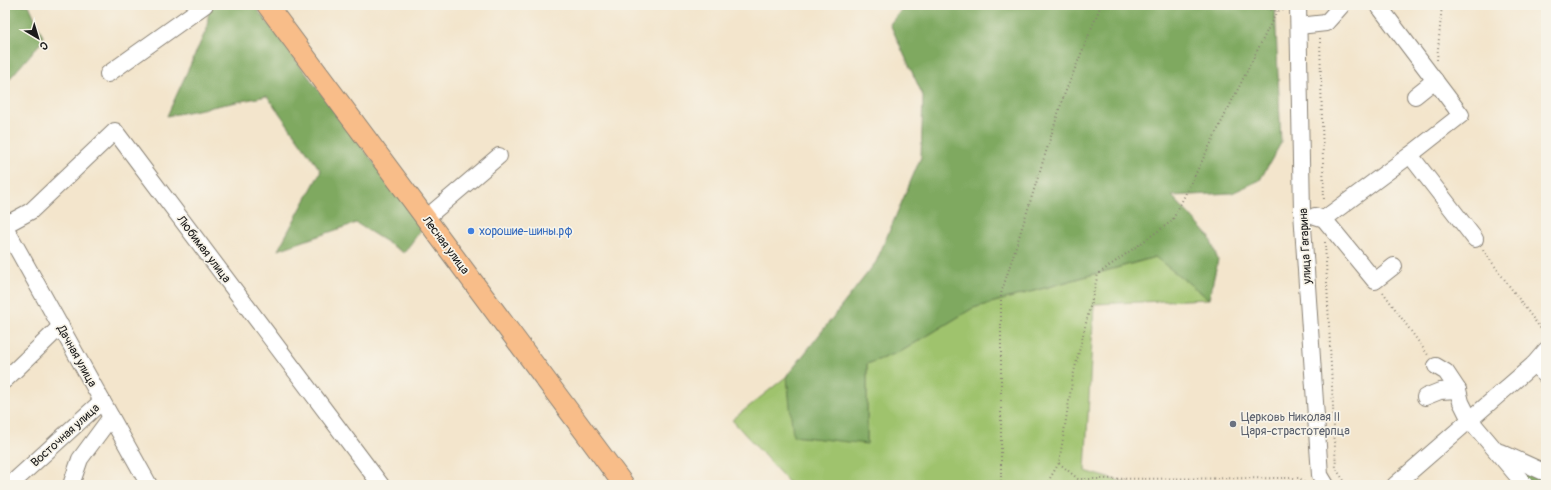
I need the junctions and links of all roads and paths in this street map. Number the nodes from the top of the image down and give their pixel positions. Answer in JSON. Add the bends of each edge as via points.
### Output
{"nodes":[{"id":1,"x":205,"y":5,"type":"edge"},
{"id":2,"x":267,"y":5,"type":"edge"},
{"id":3,"x":1101,"y":5,"type":"edge"},
{"id":4,"x":1247,"y":5,"type":"edge"},
{"id":5,"x":1342,"y":5,"type":"edge"},
{"id":6,"x":1378,"y":5,"type":"edge"},
{"id":7,"x":1442,"y":5,"type":"edge"},
{"id":8,"x":1277,"y":11,"type":"junction"},
{"id":9,"x":1299,"y":13,"type":"edge"},
{"id":10,"x":1320,"y":24,"type":"junction"},
{"id":11,"x":108,"y":74,"type":"dead end"},
{"id":12,"x":1435,"y":80,"type":"junction"},
{"id":13,"x":1414,"y":96,"type":"dead end"},
{"id":14,"x":1410,"y":155,"type":"junction"},
{"id":15,"x":499,"y":156,"type":"dead end"},
{"id":16,"x":1302,"y":212,"type":"junction"},
{"id":17,"x":426,"y":218,"type":"junction"},
{"id":18,"x":1324,"y":219,"type":"junction"},
{"id":19,"x":5,"y":226,"type":"edge"},
{"id":20,"x":1475,"y":239,"type":"joint"},
{"id":21,"x":1394,"y":266,"type":"dead end"},
{"id":22,"x":1375,"y":281,"type":"junction"},
{"id":23,"x":61,"y":326,"type":"junction"},
{"id":24,"x":1546,"y":336,"type":"edge"},
{"id":25,"x":1546,"y":350,"type":"edge"},
{"id":26,"x":1534,"y":364,"type":"junction"},
{"id":27,"x":1436,"y":366,"type":"joint"},
{"id":28,"x":1546,"y":376,"type":"edge"},
{"id":29,"x":5,"y":380,"type":"edge"},
{"id":30,"x":1458,"y":390,"type":"junction"},
{"id":31,"x":1425,"y":397,"type":"dead end"},
{"id":32,"x":102,"y":401,"type":"junction"},
{"id":33,"x":111,"y":417,"type":"junction"},
{"id":34,"x":1470,"y":420,"type":"junction"},
{"id":35,"x":1496,"y":450,"type":"junction"},
{"id":36,"x":1059,"y":463,"type":"junction"},
{"id":37,"x":1546,"y":473,"type":"edge"},
{"id":38,"x":1125,"y":478,"type":"junction"},
{"id":39,"x":1321,"y":483,"type":"edge"},
{"id":40,"x":10,"y":485,"type":"edge"},
{"id":41,"x":71,"y":485,"type":"edge"},
{"id":42,"x":150,"y":485,"type":"edge"},
{"id":43,"x":381,"y":485,"type":"edge"},
{"id":44,"x":624,"y":485,"type":"edge"},
{"id":45,"x":1001,"y":485,"type":"edge"},
{"id":46,"x":1046,"y":485,"type":"edge"},
{"id":47,"x":1118,"y":485,"type":"edge"},
{"id":48,"x":1306,"y":485,"type":"edge"},
{"id":49,"x":1347,"y":485,"type":"edge"},
{"id":50,"x":1395,"y":485,"type":"edge"},
{"id":51,"x":1526,"y":485,"type":"edge"}],
"edges":[{"from":1,"to":11,"type":"street"},
{"from":2,"to":17,"type":"main road","name":"Лесная улица"},
{"from":3,"to":45,"type":"path","via":[[1062,98],[1001,294]]},
{"from":4,"to":8,"type":"path"},
{"from":5,"to":10,"type":"street","via":[[1326,23]]},
{"from":6,"to":12,"type":"street"},
{"from":7,"to":12,"type":"path"},
{"from":8,"to":9,"type":"path"},
{"from":8,"to":36,"type":"path","via":[[1172,221],[1098,274],[1073,376]]},
{"from":9,"to":10,"type":"street"},
{"from":9,"to":16,"type":"street","name":"улица Гагарина"},
{"from":10,"to":18,"type":"path"},
{"from":12,"to":13,"type":"street"},
{"from":12,"to":14,"type":"street","via":[[1461,115]]},
{"from":14,"to":18,"type":"street"},
{"from":14,"to":20,"type":"street"},
{"from":15,"to":17,"type":"street"},
{"from":16,"to":18,"type":"street"},
{"from":16,"to":39,"type":"street","name":"улица Гагарина"},
{"from":17,"to":44,"type":"main road","name":"Лесная улица"},
{"from":18,"to":22,"type":"street"},
{"from":18,"to":49,"type":"path","via":[[1336,469]]},
{"from":19,"to":23,"type":"street","name":"Дачная улица"},
{"from":19,"to":43,"type":"street","name":"Любимая улица","via":[[31,211],[115,131]]},
{"from":20,"to":24,"type":"path"},
{"from":21,"to":22,"type":"street"},
{"from":22,"to":27,"type":"path"},
{"from":23,"to":29,"type":"street"},
{"from":23,"to":32,"type":"street","name":"Дачная улица"},
{"from":25,"to":26,"type":"street"},
{"from":26,"to":28,"type":"street"},
{"from":26,"to":34,"type":"street"},
{"from":27,"to":30,"type":"street","via":[[1446,372]]},
{"from":30,"to":31,"type":"street","via":[[1440,390]]},
{"from":30,"to":34,"type":"street"},
{"from":32,"to":33,"type":"street","name":"Дачная улица"},
{"from":32,"to":40,"type":"street","name":"Восточная улица"},
{"from":33,"to":41,"type":"street","via":[[80,459]]},
{"from":33,"to":42,"type":"street","name":"Дачная улица"},
{"from":34,"to":35,"type":"street"},
{"from":34,"to":50,"type":"street"},
{"from":35,"to":37,"type":"street"},
{"from":35,"to":51,"type":"street"},
{"from":36,"to":38,"type":"path","via":[[1078,479]]},
{"from":36,"to":46,"type":"path"},
{"from":38,"to":47,"type":"path"},
{"from":38,"to":48,"type":"path","via":[[1300,478]]}]}
